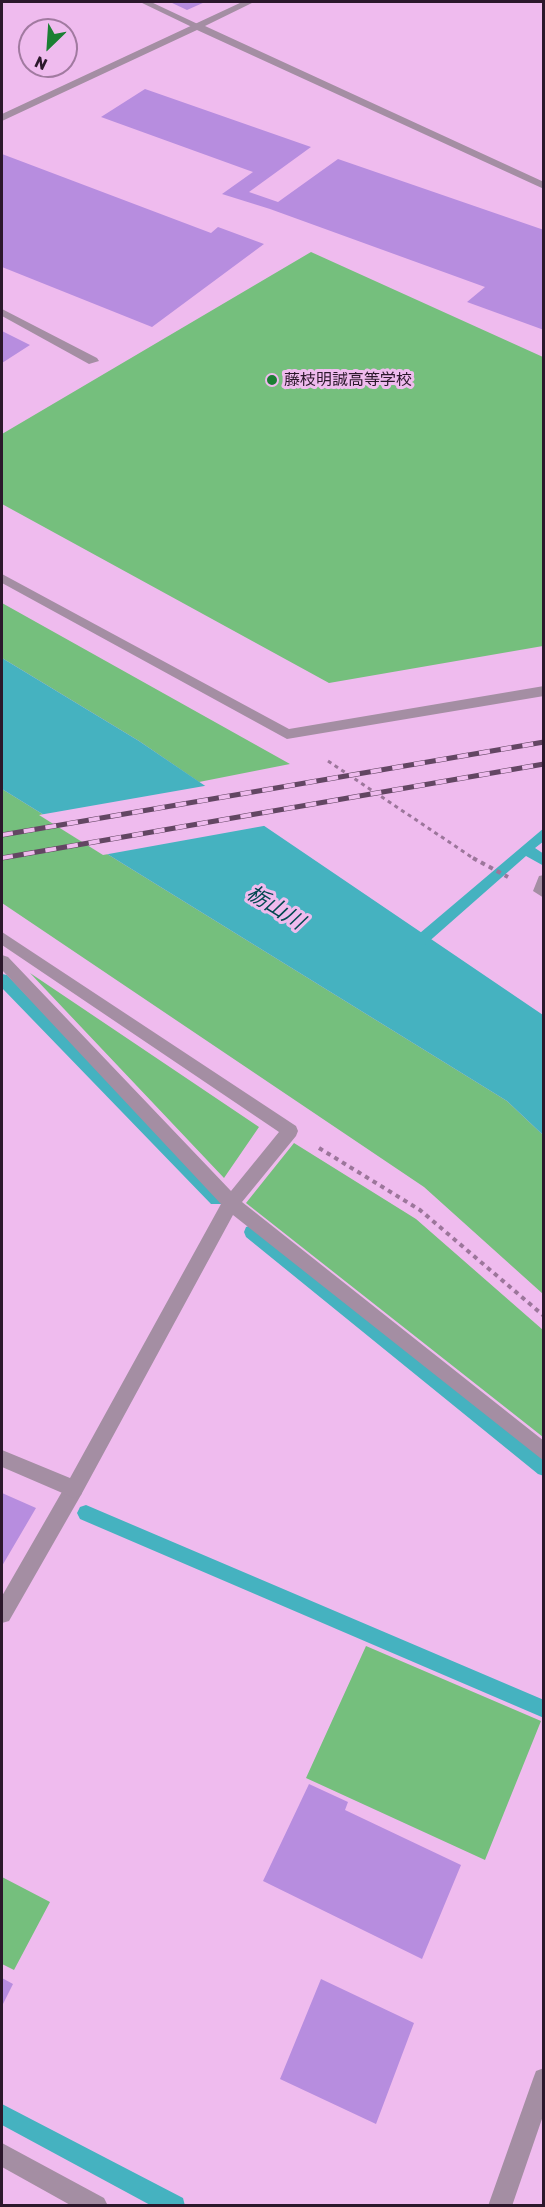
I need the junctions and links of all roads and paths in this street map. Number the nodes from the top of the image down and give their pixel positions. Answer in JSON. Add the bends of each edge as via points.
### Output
{"nodes":[{"id":1,"x":144,"y":2,"type":"edge"},
{"id":2,"x":249,"y":2,"type":"edge"},
{"id":3,"x":197,"y":26,"type":"junction"},
{"id":4,"x":2,"y":118,"type":"edge"},
{"id":5,"x":543,"y":186,"type":"edge"},
{"id":6,"x":2,"y":312,"type":"edge"},
{"id":7,"x":93,"y":362,"type":"dead end"},
{"id":8,"x":2,"y":578,"type":"edge"},
{"id":9,"x":543,"y":691,"type":"edge"},
{"id":10,"x":287,"y":734,"type":"junction"},
{"id":11,"x":490,"y":869,"type":"dead end"},
{"id":12,"x":543,"y":880,"type":"edge"},
{"id":13,"x":543,"y":893,"type":"edge"},
{"id":14,"x":2,"y":938,"type":"edge"},
{"id":15,"x":2,"y":961,"type":"edge"},
{"id":16,"x":290,"y":1131,"type":"junction"},
{"id":17,"x":231,"y":1203,"type":"junction"},
{"id":18,"x":543,"y":1316,"type":"edge"},
{"id":19,"x":543,"y":1453,"type":"edge"},
{"id":20,"x":2,"y":1458,"type":"edge"},
{"id":21,"x":74,"y":1490,"type":"junction"},
{"id":22,"x":2,"y":1614,"type":"edge"},
{"id":23,"x":543,"y":2079,"type":"edge"},
{"id":24,"x":2,"y":2155,"type":"edge"},
{"id":25,"x":96,"y":2205,"type":"edge"},
{"id":26,"x":500,"y":2205,"type":"edge"}],
"edges":[{"from":1,"to":3,"type":"street"},
{"from":2,"to":3,"type":"street"},
{"from":3,"to":4,"type":"street"},
{"from":3,"to":5,"type":"street"},
{"from":6,"to":7,"type":"street"},
{"from":8,"to":10,"type":"street"},
{"from":9,"to":10,"type":"street"},
{"from":10,"to":11,"type":"path"},
{"from":12,"to":13,"type":"street"},
{"from":14,"to":16,"type":"street"},
{"from":15,"to":17,"type":"street"},
{"from":16,"to":17,"type":"street"},
{"from":16,"to":18,"type":"path","via":[[420,1209]]},
{"from":17,"to":19,"type":"street"},
{"from":17,"to":21,"type":"street"},
{"from":20,"to":21,"type":"street"},
{"from":21,"to":22,"type":"street"},
{"from":23,"to":26,"type":"street"},
{"from":24,"to":25,"type":"street"}]}
